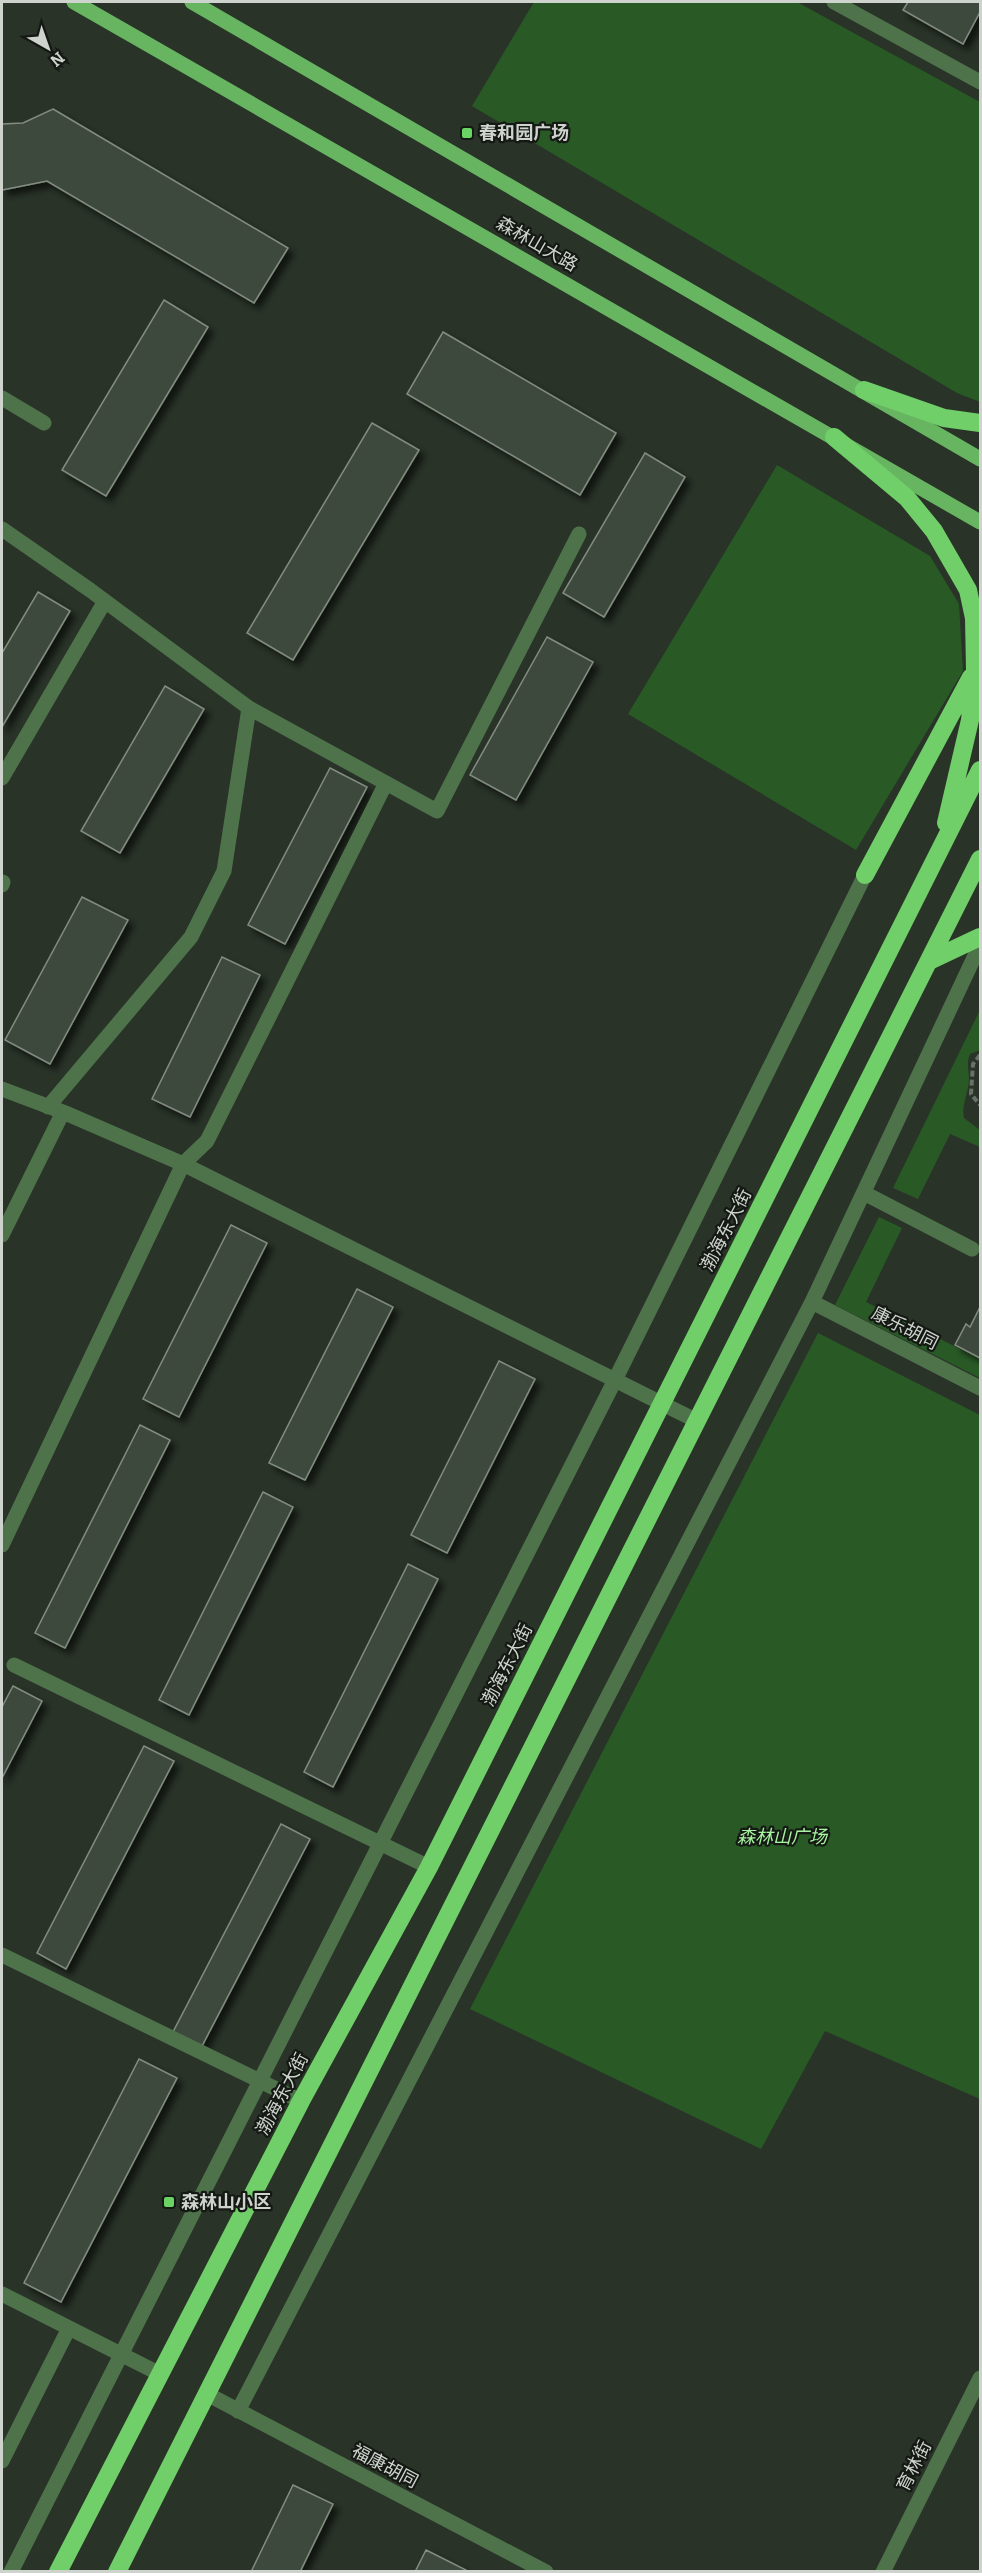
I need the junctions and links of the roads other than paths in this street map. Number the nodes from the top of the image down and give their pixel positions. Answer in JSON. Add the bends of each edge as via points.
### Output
{"nodes":[{"id":1,"x":74,"y":2,"type":"edge"},
{"id":2,"x":192,"y":2,"type":"edge"},
{"id":3,"x":834,"y":2,"type":"edge"},
{"id":4,"x":981,"y":82,"type":"edge"},
{"id":5,"x":864,"y":390,"type":"junction"},
{"id":6,"x":2,"y":398,"type":"edge"},
{"id":7,"x":44,"y":423,"type":"dead end"},
{"id":8,"x":981,"y":423,"type":"edge"},
{"id":9,"x":834,"y":436,"type":"junction"},
{"id":10,"x":981,"y":459,"type":"edge"},
{"id":11,"x":981,"y":522,"type":"edge"},
{"id":12,"x":2,"y":529,"type":"edge"},
{"id":13,"x":579,"y":534,"type":"dead end"},
{"id":14,"x":105,"y":601,"type":"junction"},
{"id":15,"x":975,"y":670,"type":"junction"},
{"id":16,"x":249,"y":708,"type":"junction"},
{"id":17,"x":981,"y":770,"type":"edge"},
{"id":18,"x":2,"y":778,"type":"edge"},
{"id":19,"x":386,"y":783,"type":"junction"},
{"id":20,"x":939,"y":852,"type":"junction"},
{"id":21,"x":981,"y":859,"type":"edge"},
{"id":22,"x":865,"y":875,"type":"joint"},
{"id":23,"x":981,"y":937,"type":"edge"},
{"id":24,"x":981,"y":945,"type":"edge"},
{"id":25,"x":929,"y":961,"type":"junction"},
{"id":26,"x":2,"y":1089,"type":"edge"},
{"id":27,"x":48,"y":1107,"type":"junction"},
{"id":28,"x":63,"y":1112,"type":"junction"},
{"id":29,"x":183,"y":1164,"type":"junction"},
{"id":30,"x":864,"y":1193,"type":"junction"},
{"id":31,"x":2,"y":1235,"type":"edge"},
{"id":32,"x":972,"y":1249,"type":"dead end"},
{"id":33,"x":812,"y":1302,"type":"junction"},
{"id":34,"x":615,"y":1380,"type":"junction"},
{"id":35,"x":981,"y":1388,"type":"edge"},
{"id":36,"x":662,"y":1404,"type":"junction"},
{"id":37,"x":698,"y":1421,"type":"junction"},
{"id":38,"x":2,"y":1545,"type":"edge"},
{"id":39,"x":14,"y":1665,"type":"dead end"},
{"id":40,"x":380,"y":1844,"type":"junction"},
{"id":41,"x":429,"y":1867,"type":"junction"},
{"id":42,"x":2,"y":1955,"type":"edge"},
{"id":43,"x":260,"y":2080,"type":"junction"},
{"id":44,"x":301,"y":2101,"type":"junction"},
{"id":45,"x":2,"y":2295,"type":"edge"},
{"id":46,"x":69,"y":2328,"type":"junction"},
{"id":47,"x":121,"y":2354,"type":"junction"},
{"id":48,"x":160,"y":2374,"type":"junction"},
{"id":49,"x":981,"y":2378,"type":"edge"},
{"id":50,"x":207,"y":2394,"type":"junction"},
{"id":51,"x":238,"y":2411,"type":"junction"},
{"id":52,"x":2,"y":2461,"type":"edge"},
{"id":53,"x":10,"y":2571,"type":"edge"},
{"id":54,"x":58,"y":2571,"type":"edge"},
{"id":55,"x":117,"y":2571,"type":"edge"},
{"id":56,"x":546,"y":2571,"type":"edge"},
{"id":57,"x":883,"y":2571,"type":"edge"}],
"edges":[{"from":1,"to":9,"type":"main road","name":"森林山大路"},
{"from":2,"to":5,"type":"main road","name":"森林山大路"},
{"from":3,"to":4,"type":"street"},
{"from":5,"to":8,"type":"highway","via":[[944,418]]},
{"from":5,"to":10,"type":"main road","name":"森林山大路"},
{"from":6,"to":7,"type":"street"},
{"from":9,"to":11,"type":"main road","name":"森林山大路"},
{"from":9,"to":15,"type":"highway","via":[[907,498],[954,563],[968,590],[974,618]]},
{"from":12,"to":14,"type":"street"},
{"from":13,"to":19,"type":"street","via":[[437,811]]},
{"from":14,"to":16,"type":"street"},
{"from":14,"to":18,"type":"street"},
{"from":15,"to":20,"type":"highway","via":[[970,720]]},
{"from":15,"to":22,"type":"highway"},
{"from":16,"to":19,"type":"street"},
{"from":16,"to":27,"type":"street","via":[[224,871],[191,937]]},
{"from":17,"to":20,"type":"highway","name":"渤海东大街"},
{"from":19,"to":29,"type":"street","via":[[207,1142]]},
{"from":20,"to":36,"type":"highway","name":"渤海东大街"},
{"from":21,"to":25,"type":"highway"},
{"from":22,"to":34,"type":"street","name":"渤海东大街"},
{"from":23,"to":25,"type":"highway"},
{"from":24,"to":30,"type":"street"},
{"from":25,"to":37,"type":"highway"},
{"from":26,"to":27,"type":"street"},
{"from":27,"to":28,"type":"street"},
{"from":28,"to":29,"type":"street"},
{"from":28,"to":31,"type":"street"},
{"from":29,"to":34,"type":"street"},
{"from":29,"to":38,"type":"street"},
{"from":30,"to":32,"type":"street"},
{"from":30,"to":33,"type":"street"},
{"from":33,"to":35,"type":"street","name":"康乐胡同"},
{"from":33,"to":51,"type":"street"},
{"from":34,"to":36,"type":"street"},
{"from":34,"to":40,"type":"street","name":"渤海东大街"},
{"from":36,"to":37,"type":"street"},
{"from":36,"to":41,"type":"highway","name":"渤海东大街"},
{"from":37,"to":50,"type":"highway"},
{"from":39,"to":40,"type":"street"},
{"from":40,"to":41,"type":"street"},
{"from":40,"to":43,"type":"street","name":"渤海东大街"},
{"from":41,"to":44,"type":"highway","name":"渤海东大街"},
{"from":42,"to":43,"type":"street"},
{"from":43,"to":44,"type":"street"},
{"from":43,"to":47,"type":"street","name":"渤海东大街"},
{"from":44,"to":48,"type":"highway","name":"渤海东大街"},
{"from":45,"to":46,"type":"street"},
{"from":46,"to":47,"type":"street"},
{"from":46,"to":52,"type":"street"},
{"from":47,"to":48,"type":"street"},
{"from":47,"to":53,"type":"street","name":"渤海东大街"},
{"from":48,"to":54,"type":"highway","name":"渤海东大街"},
{"from":49,"to":57,"type":"street","name":"育林街"},
{"from":50,"to":51,"type":"street","name":"福康胡同"},
{"from":50,"to":55,"type":"highway"},
{"from":51,"to":56,"type":"street","name":"福康胡同"}]}
